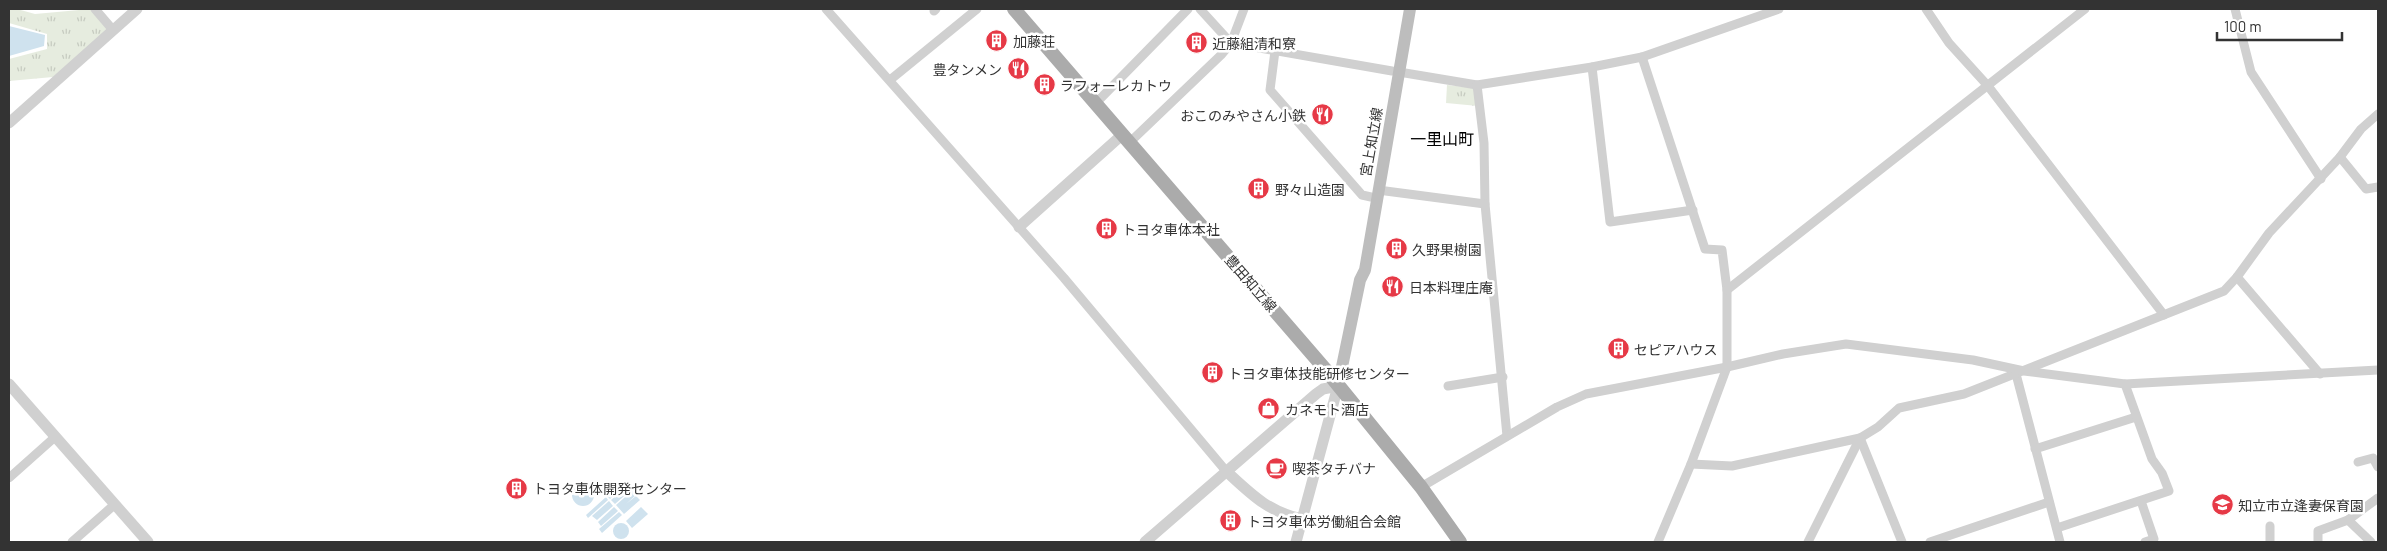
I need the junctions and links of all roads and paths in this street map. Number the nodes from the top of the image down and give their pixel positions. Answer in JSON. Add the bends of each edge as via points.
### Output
{"nodes":[{"id":1,"x":95,"y":9,"type":"edge"},
{"id":2,"x":138,"y":9,"type":"edge"},
{"id":3,"x":826,"y":9,"type":"edge"},
{"id":4,"x":976,"y":9,"type":"edge"},
{"id":5,"x":1014,"y":9,"type":"edge"},
{"id":6,"x":1188,"y":9,"type":"edge"},
{"id":7,"x":1200,"y":9,"type":"edge"},
{"id":8,"x":1244,"y":9,"type":"edge"},
{"id":9,"x":1404,"y":9,"type":"edge"},
{"id":10,"x":1410,"y":9,"type":"edge"},
{"id":11,"x":1779,"y":9,"type":"edge"},
{"id":12,"x":1926,"y":9,"type":"edge"},
{"id":13,"x":2085,"y":9,"type":"edge"},
{"id":14,"x":2235,"y":9,"type":"edge"},
{"id":15,"x":113,"y":30,"type":"junction"},
{"id":16,"x":1231,"y":43,"type":"junction"},
{"id":17,"x":1275,"y":51,"type":"junction"},
{"id":18,"x":1642,"y":57,"type":"junction"},
{"id":19,"x":1592,"y":67,"type":"junction"},
{"id":20,"x":1396,"y":71,"type":"junction"},
{"id":21,"x":890,"y":80,"type":"junction"},
{"id":22,"x":1477,"y":85,"type":"junction"},
{"id":23,"x":1988,"y":86,"type":"junction"},
{"id":24,"x":1096,"y":103,"type":"junction"},
{"id":25,"x":2378,"y":114,"type":"edge"},
{"id":26,"x":9,"y":123,"type":"edge"},
{"id":27,"x":1126,"y":138,"type":"junction"},
{"id":28,"x":2340,"y":157,"type":"junction"},
{"id":29,"x":2321,"y":179,"type":"junction"},
{"id":30,"x":2378,"y":187,"type":"edge"},
{"id":31,"x":1375,"y":193,"type":"junction"},
{"id":32,"x":1485,"y":204,"type":"junction"},
{"id":33,"x":1693,"y":210,"type":"junction"},
{"id":34,"x":1019,"y":226,"type":"junction"},
{"id":35,"x":2237,"y":277,"type":"junction"},
{"id":36,"x":1727,"y":290,"type":"junction"},
{"id":37,"x":2164,"y":315,"type":"junction"},
{"id":38,"x":1727,"y":367,"type":"junction"},
{"id":39,"x":2378,"y":370,"type":"edge"},
{"id":40,"x":2020,"y":372,"type":"junction"},
{"id":41,"x":2320,"y":374,"type":"junction"},
{"id":42,"x":1503,"y":377,"type":"junction"},
{"id":43,"x":9,"y":384,"type":"edge"},
{"id":44,"x":2125,"y":384,"type":"junction"},
{"id":45,"x":1338,"y":386,"type":"junction"},
{"id":46,"x":1448,"y":386,"type":"dead end"},
{"id":47,"x":2136,"y":417,"type":"junction"},
{"id":48,"x":55,"y":436,"type":"junction"},
{"id":49,"x":1507,"y":436,"type":"junction"},
{"id":50,"x":1860,"y":438,"type":"junction"},
{"id":51,"x":2035,"y":449,"type":"junction"},
{"id":52,"x":2358,"y":462,"type":"dead end"},
{"id":53,"x":1691,"y":464,"type":"junction"},
{"id":54,"x":2378,"y":467,"type":"edge"},
{"id":55,"x":1226,"y":471,"type":"junction"},
{"id":56,"x":9,"y":478,"type":"edge"},
{"id":57,"x":1420,"y":487,"type":"junction"},
{"id":58,"x":2378,"y":498,"type":"edge"},
{"id":59,"x":2049,"y":502,"type":"junction"},
{"id":60,"x":2141,"y":502,"type":"junction"},
{"id":61,"x":114,"y":505,"type":"junction"},
{"id":62,"x":1302,"y":519,"type":"junction"},
{"id":63,"x":2348,"y":520,"type":"junction"},
{"id":64,"x":2270,"y":526,"type":"dead end"},
{"id":65,"x":2056,"y":528,"type":"junction"},
{"id":66,"x":72,"y":542,"type":"edge"},
{"id":67,"x":148,"y":542,"type":"edge"},
{"id":68,"x":1145,"y":542,"type":"edge"},
{"id":69,"x":1296,"y":542,"type":"edge"},
{"id":70,"x":1460,"y":542,"type":"edge"},
{"id":71,"x":1658,"y":542,"type":"edge"},
{"id":72,"x":1808,"y":542,"type":"edge"},
{"id":73,"x":1902,"y":542,"type":"edge"},
{"id":74,"x":1930,"y":542,"type":"edge"},
{"id":75,"x":2060,"y":542,"type":"edge"},
{"id":76,"x":2145,"y":542,"type":"edge"},
{"id":77,"x":2270,"y":542,"type":"edge"},
{"id":78,"x":2318,"y":542,"type":"edge"},
{"id":79,"x":2371,"y":542,"type":"edge"}],
"edges":[{"from":1,"to":15,"type":"street"},
{"from":2,"to":15,"type":"street"},
{"from":3,"to":21,"type":"street"},
{"from":4,"to":21,"type":"street"},
{"from":5,"to":24,"type":"main road","name":"豊田知立線"},
{"from":6,"to":24,"type":"street"},
{"from":7,"to":16,"type":"street"},
{"from":8,"to":16,"type":"street"},
{"from":9,"to":20,"type":"main road","name":"宮上知立線"},
{"from":10,"to":20,"type":"main road","name":"宮上知立線"},
{"from":11,"to":18,"type":"street"},
{"from":12,"to":23,"type":"street","via":[[1948,43]]},
{"from":13,"to":23,"type":"street"},
{"from":14,"to":29,"type":"street","via":[[2251,72]]},
{"from":15,"to":26,"type":"street"},
{"from":16,"to":17,"type":"street"},
{"from":16,"to":27,"type":"street"},
{"from":17,"to":20,"type":"street"},
{"from":17,"to":31,"type":"street","via":[[1270,90],[1362,195]]},
{"from":18,"to":19,"type":"street"},
{"from":18,"to":33,"type":"street"},
{"from":19,"to":22,"type":"street"},
{"from":19,"to":33,"type":"street","via":[[1610,222]]},
{"from":20,"to":22,"type":"street"},
{"from":20,"to":31,"type":"main road","name":"宮上知立線"},
{"from":21,"to":34,"type":"street"},
{"from":22,"to":32,"type":"street","via":[[1484,143]]},
{"from":23,"to":36,"type":"street"},
{"from":23,"to":37,"type":"street"},
{"from":24,"to":27,"type":"main road","name":"豊田知立線"},
{"from":25,"to":28,"type":"street"},
{"from":27,"to":34,"type":"street"},
{"from":27,"to":45,"type":"main road","name":"豊田知立線"},
{"from":28,"to":29,"type":"street"},
{"from":28,"to":30,"type":"street","via":[[2366,189]]},
{"from":29,"to":35,"type":"street","via":[[2269,233]]},
{"from":31,"to":32,"type":"street"},
{"from":31,"to":45,"type":"main road","name":"宮上知立線"},
{"from":32,"to":42,"type":"street"},
{"from":33,"to":36,"type":"street","via":[[1705,249],[1722,250]]},
{"from":34,"to":55,"type":"street"},
{"from":35,"to":37,"type":"street","via":[[2224,291]]},
{"from":35,"to":41,"type":"street"},
{"from":36,"to":38,"type":"street"},
{"from":37,"to":40,"type":"street"},
{"from":38,"to":40,"type":"street","via":[[1846,344],[1973,360]]},
{"from":38,"to":49,"type":"street","via":[[1586,394]]},
{"from":38,"to":53,"type":"street"},
{"from":39,"to":41,"type":"street"},
{"from":40,"to":44,"type":"street"},
{"from":40,"to":50,"type":"street","via":[[1964,394],[1900,408]]},
{"from":40,"to":51,"type":"street"},
{"from":41,"to":44,"type":"street"},
{"from":42,"to":46,"type":"street"},
{"from":42,"to":49,"type":"street"},
{"from":43,"to":48,"type":"street"},
{"from":44,"to":47,"type":"street"},
{"from":45,"to":55,"type":"street","via":[[1316,394]]},
{"from":45,"to":57,"type":"main road","name":"豊田知立線"},
{"from":45,"to":62,"type":"street"},
{"from":47,"to":51,"type":"street"},
{"from":47,"to":60,"type":"street","via":[[2152,460],[2162,473],[2169,491]]},
{"from":48,"to":56,"type":"street"},
{"from":48,"to":61,"type":"street"},
{"from":49,"to":57,"type":"street"},
{"from":50,"to":53,"type":"street","via":[[1732,466]]},
{"from":50,"to":72,"type":"street"},
{"from":50,"to":73,"type":"street"},
{"from":51,"to":59,"type":"street"},
{"from":52,"to":54,"type":"street","via":[[2373,458]]},
{"from":53,"to":71,"type":"street"},
{"from":55,"to":62,"type":"street","via":[[1262,503],[1287,516]]},
{"from":55,"to":68,"type":"street"},
{"from":57,"to":70,"type":"main road","name":"豊田知立線"},
{"from":58,"to":63,"type":"street"},
{"from":59,"to":65,"type":"street"},
{"from":59,"to":74,"type":"street"},
{"from":60,"to":65,"type":"street"},
{"from":60,"to":76,"type":"street","via":[[2154,539]]},
{"from":61,"to":66,"type":"street"},
{"from":61,"to":67,"type":"street"},
{"from":62,"to":69,"type":"street"},
{"from":63,"to":78,"type":"street","via":[[2318,531]]},
{"from":63,"to":79,"type":"street"},
{"from":64,"to":77,"type":"street"},
{"from":65,"to":75,"type":"street"}]}
